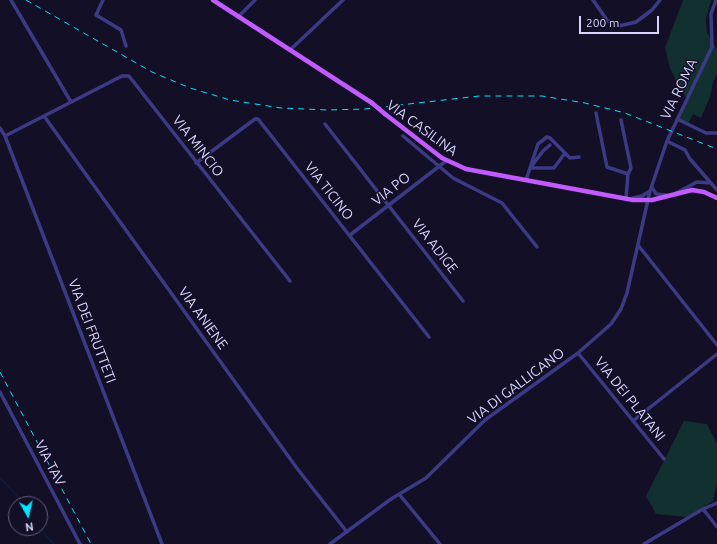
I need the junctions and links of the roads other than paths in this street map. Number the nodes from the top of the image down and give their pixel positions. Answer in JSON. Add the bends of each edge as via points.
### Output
{"nodes":[{"id":1,"x":11,"y":0,"type":"edge"},
{"id":2,"x":104,"y":0,"type":"edge"},
{"id":3,"x":213,"y":0,"type":"edge"},
{"id":4,"x":255,"y":0,"type":"edge"},
{"id":5,"x":343,"y":0,"type":"edge"},
{"id":6,"x":593,"y":0,"type":"edge"},
{"id":7,"x":660,"y":0,"type":"edge"},
{"id":8,"x":716,"y":0,"type":"edge"},
{"id":9,"x":238,"y":17,"type":"junction"},
{"id":10,"x":126,"y":46,"type":"dead end"},
{"id":11,"x":290,"y":50,"type":"junction"},
{"id":12,"x":71,"y":102,"type":"junction"},
{"id":13,"x":596,"y":113,"type":"dead end"},
{"id":14,"x":44,"y":116,"type":"junction"},
{"id":15,"x":677,"y":119,"type":"junction"},
{"id":16,"x":621,"y":120,"type":"dead end"},
{"id":17,"x":325,"y":124,"type":"dead end"},
{"id":18,"x":0,"y":128,"type":"edge"},
{"id":19,"x":717,"y":133,"type":"edge"},
{"id":20,"x":5,"y":136,"type":"junction"},
{"id":21,"x":403,"y":136,"type":"dead end"},
{"id":22,"x":667,"y":141,"type":"junction"},
{"id":23,"x":550,"y":145,"type":"dead end"},
{"id":24,"x":565,"y":153,"type":"junction"},
{"id":25,"x":579,"y":156,"type":"dead end"},
{"id":26,"x":446,"y":160,"type":"junction"},
{"id":27,"x":196,"y":163,"type":"junction"},
{"id":28,"x":439,"y":166,"type":"junction"},
{"id":29,"x":530,"y":168,"type":"junction"},
{"id":30,"x":628,"y":174,"type":"junction"},
{"id":31,"x":526,"y":180,"type":"junction"},
{"id":32,"x":712,"y":184,"type":"junction"},
{"id":33,"x":652,"y":187,"type":"junction"},
{"id":34,"x":717,"y":190,"type":"edge"},
{"id":35,"x":650,"y":192,"type":"junction"},
{"id":36,"x":676,"y":193,"type":"junction"},
{"id":37,"x":670,"y":195,"type":"junction"},
{"id":38,"x":717,"y":198,"type":"edge"},
{"id":39,"x":627,"y":199,"type":"junction"},
{"id":40,"x":648,"y":200,"type":"junction"},
{"id":41,"x":389,"y":204,"type":"junction"},
{"id":42,"x":350,"y":235,"type":"junction"},
{"id":43,"x":638,"y":245,"type":"junction"},
{"id":44,"x":537,"y":246,"type":"dead end"},
{"id":45,"x":290,"y":281,"type":"dead end"},
{"id":46,"x":463,"y":301,"type":"dead end"},
{"id":47,"x":429,"y":337,"type":"dead end"},
{"id":48,"x":717,"y":345,"type":"edge"},
{"id":49,"x":578,"y":353,"type":"junction"},
{"id":50,"x":717,"y":354,"type":"edge"},
{"id":51,"x":0,"y":392,"type":"edge"},
{"id":52,"x":633,"y":421,"type":"junction"},
{"id":53,"x":664,"y":459,"type":"dead end"},
{"id":54,"x":399,"y":494,"type":"junction"},
{"id":55,"x":717,"y":503,"type":"edge"},
{"id":56,"x":703,"y":509,"type":"junction"},
{"id":57,"x":717,"y":526,"type":"edge"},
{"id":58,"x":347,"y":532,"type":"junction"},
{"id":59,"x":80,"y":544,"type":"edge"},
{"id":60,"x":162,"y":544,"type":"edge"},
{"id":61,"x":330,"y":544,"type":"edge"},
{"id":62,"x":440,"y":544,"type":"edge"},
{"id":63,"x":644,"y":544,"type":"edge"}],
"edges":[{"from":1,"to":12,"type":"street"},
{"from":2,"to":10,"type":"street","via":[[96,15],[121,30]]},
{"from":3,"to":9,"type":"main road","name":"VIA CASILINA"},
{"from":4,"to":9,"type":"street"},
{"from":5,"to":11,"type":"street"},
{"from":6,"to":7,"type":"street","via":[[607,20],[619,26],[636,22]]},
{"from":8,"to":15,"type":"street","name":"VIA ROMA","via":[[711,12],[712,47]]},
{"from":9,"to":11,"type":"main road","name":"VIA CASILINA"},
{"from":11,"to":26,"type":"main road","name":"VIA CASILINA","bridge":true,"via":[[372,103]]},
{"from":12,"to":14,"type":"street","name":"VIA MINCIO"},
{"from":12,"to":27,"type":"street","name":"VIA MINCIO","via":[[128,75]]},
{"from":13,"to":30,"type":"street","via":[[607,167]]},
{"from":14,"to":20,"type":"street","name":"VIA MINCIO"},
{"from":14,"to":58,"type":"street","name":"VIA ANIENE","via":[[296,467]]},
{"from":15,"to":19,"type":"street","via":[[706,133]]},
{"from":15,"to":22,"type":"street","name":"VIA ROMA"},
{"from":16,"to":30,"type":"street","via":[[631,167]]},
{"from":17,"to":41,"type":"street","name":"VIA ADIGE"},
{"from":18,"to":20,"type":"street","name":"VIA DEI FRUTTETI"},
{"from":20,"to":60,"type":"street","name":"VIA DEI FRUTTETI"},
{"from":21,"to":28,"type":"street"},
{"from":22,"to":32,"type":"street","via":[[685,150]]},
{"from":22,"to":33,"type":"street","name":"VIA ROMA"},
{"from":23,"to":29,"type":"street"},
{"from":24,"to":25,"type":"street","via":[[570,158]]},
{"from":24,"to":29,"type":"street","via":[[554,168]]},
{"from":24,"to":29,"type":"street","via":[[550,138],[546,138],[538,144]]},
{"from":26,"to":28,"type":"street","name":"VIA PO"},
{"from":26,"to":31,"type":"main road","name":"VIA CASILINA","via":[[466,169]]},
{"from":27,"to":42,"type":"street","name":"VIA TICINO","via":[[258,118]]},
{"from":27,"to":45,"type":"street","name":"VIA MINCIO"},
{"from":28,"to":41,"type":"street","name":"VIA PO"},
{"from":28,"to":44,"type":"street","via":[[456,180],[502,203]]},
{"from":29,"to":31,"type":"street"},
{"from":30,"to":39,"type":"street"},
{"from":31,"to":39,"type":"main road","name":"VIA CASILINA"},
{"from":32,"to":34,"type":"street"},
{"from":32,"to":36,"type":"street","via":[[698,182]]},
{"from":33,"to":35,"type":"street","name":"VIA ROMA"},
{"from":33,"to":37,"type":"street","via":[[656,194]]},
{"from":33,"to":40,"type":"street","name":"VIA ROMA","via":[[652,195]]},
{"from":35,"to":39,"type":"street"},
{"from":35,"to":40,"type":"street","name":"VIA ROMA"},
{"from":36,"to":37,"type":"main road","name":"VIA CASILINA"},
{"from":36,"to":38,"type":"main road","name":"VIA CASILINA","via":[[695,190]]},
{"from":37,"to":40,"type":"main road","name":"VIA CASILINA"},
{"from":39,"to":40,"type":"main road","name":"VIA CASILINA"},
{"from":40,"to":43,"type":"street","name":"VIA DI GALLICANO"},
{"from":41,"to":42,"type":"street","name":"VIA PO"},
{"from":41,"to":46,"type":"street","name":"VIA ADIGE"},
{"from":42,"to":47,"type":"street","name":"VIA TICINO"},
{"from":43,"to":48,"type":"street"},
{"from":43,"to":49,"type":"street","name":"VIA DI GALLICANO","via":[[621,309],[611,324]]},
{"from":49,"to":52,"type":"street","name":"VIA DEI PLATANI"},
{"from":49,"to":54,"type":"street","name":"VIA DI GALLICANO","via":[[485,420],[428,476]]},
{"from":50,"to":52,"type":"street"},
{"from":51,"to":59,"type":"street","name":"VIA TAV"},
{"from":52,"to":53,"type":"street","name":"VIA DEI PLATANI"},
{"from":54,"to":58,"type":"street","name":"VIA DI GALLICANO"},
{"from":54,"to":62,"type":"street"},
{"from":55,"to":56,"type":"street"},
{"from":56,"to":57,"type":"street"},
{"from":56,"to":63,"type":"street"},
{"from":58,"to":61,"type":"street","name":"VIA DI GALLICANO"}]}
